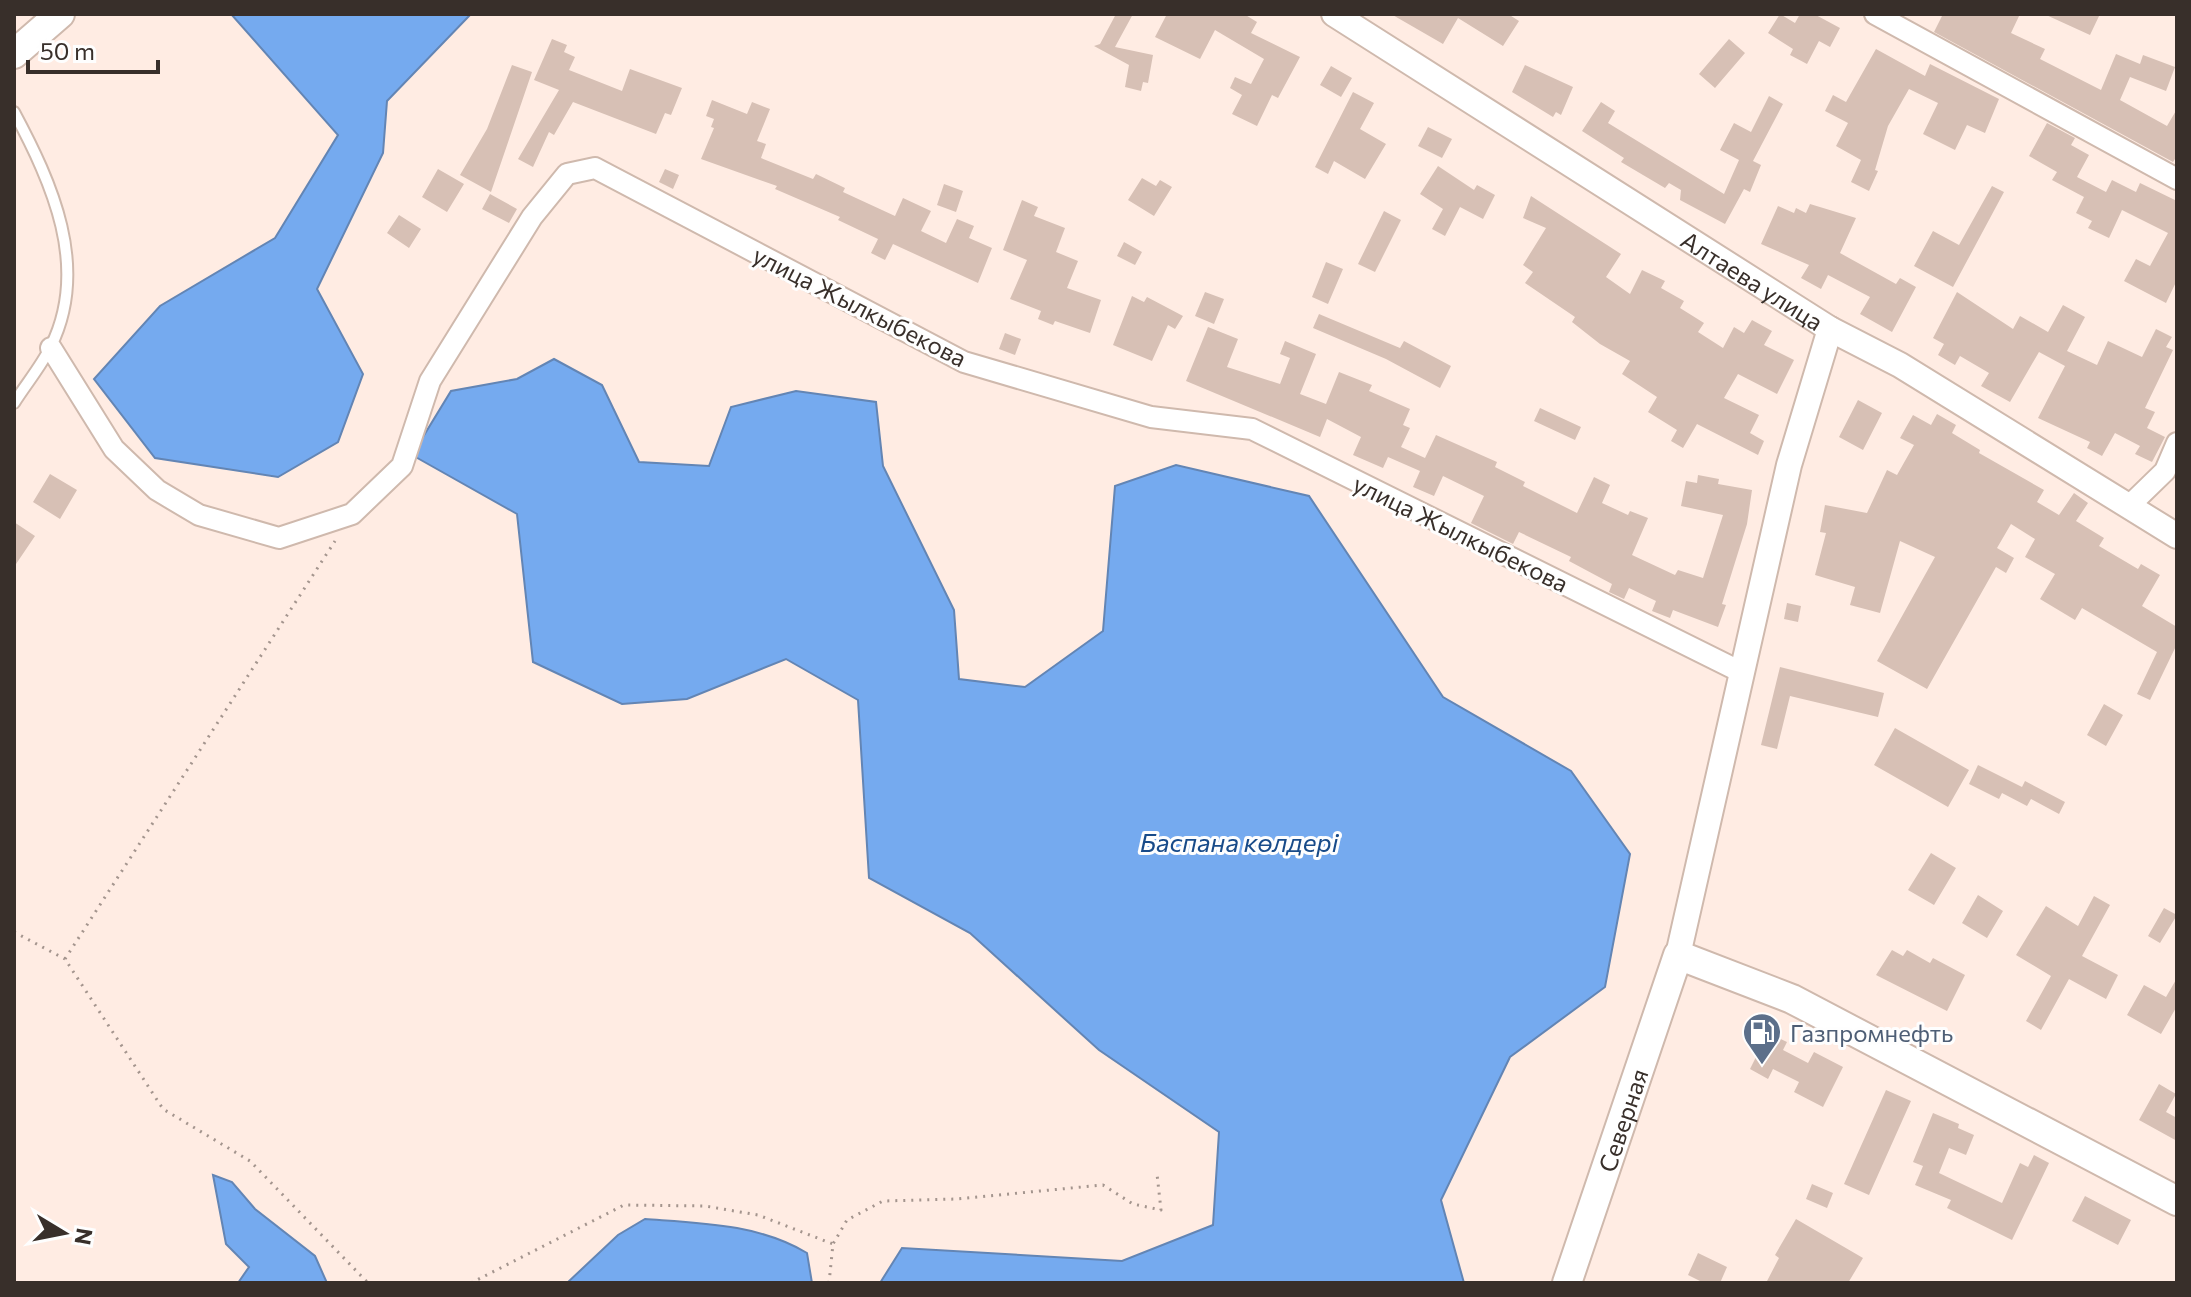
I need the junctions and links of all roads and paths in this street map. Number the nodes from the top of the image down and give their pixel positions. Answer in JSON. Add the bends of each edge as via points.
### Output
{"nodes":[{"id":1,"x":60,"y":14,"type":"edge"},
{"id":2,"x":1334,"y":14,"type":"edge"},
{"id":3,"x":1875,"y":14,"type":"edge"},
{"id":4,"x":14,"y":54,"type":"edge"},
{"id":5,"x":14,"y":112,"type":"edge"},
{"id":6,"x":2177,"y":179,"type":"edge"},
{"id":7,"x":1830,"y":329,"type":"junction"},
{"id":8,"x":51,"y":348,"type":"junction"},
{"id":9,"x":14,"y":403,"type":"edge"},
{"id":10,"x":2177,"y":443,"type":"edge"},
{"id":11,"x":2129,"y":506,"type":"junction"},
{"id":12,"x":352,"y":514,"type":"junction"},
{"id":13,"x":2177,"y":536,"type":"edge"},
{"id":14,"x":1741,"y":672,"type":"junction"},
{"id":15,"x":14,"y":932,"type":"edge"},
{"id":16,"x":1678,"y":955,"type":"junction"},
{"id":17,"x":65,"y":959,"type":"junction"},
{"id":18,"x":1157,"y":1174,"type":"dead end"},
{"id":19,"x":2177,"y":1201,"type":"edge"},
{"id":20,"x":833,"y":1244,"type":"junction"},
{"id":21,"x":368,"y":1283,"type":"edge"},
{"id":22,"x":471,"y":1283,"type":"edge"},
{"id":23,"x":829,"y":1283,"type":"edge"},
{"id":24,"x":1567,"y":1283,"type":"edge"}],
"edges":[{"from":1,"to":4,"type":"main road"},
{"from":2,"to":7,"type":"street","name":"Алтаева улица"},
{"from":3,"to":6,"type":"street"},
{"from":5,"to":8,"type":"lane","via":[[53,195],[67,252],[68,288]]},
{"from":7,"to":11,"type":"street","name":"Алтаева улица","via":[[1900,365]]},
{"from":7,"to":14,"type":"street","via":[[1789,465]]},
{"from":8,"to":9,"type":"lane"},
{"from":8,"to":12,"type":"street","via":[[114,449],[157,490],[199,515],[279,538]]},
{"from":10,"to":11,"type":"street","via":[[2165,471]]},
{"from":11,"to":13,"type":"street","name":"Алтаева улица"},
{"from":12,"to":14,"type":"street","name":"улица Жылкыбекова","via":[[402,466],[430,381],[532,217],[567,174],[595,168],[964,362],[1151,417],[1252,429]]},
{"from":12,"to":17,"type":"path"},
{"from":14,"to":16,"type":"street"},
{"from":15,"to":17,"type":"path"},
{"from":16,"to":19,"type":"main road","via":[[1792,999]]},
{"from":16,"to":24,"type":"main road","name":"Северная"},
{"from":17,"to":21,"type":"path","via":[[163,1109],[250,1161]]},
{"from":18,"to":20,"type":"path","via":[[1161,1210],[1133,1204],[1103,1185],[883,1201],[847,1220]]},
{"from":20,"to":22,"type":"path","via":[[758,1215],[705,1206],[624,1205]]},
{"from":20,"to":23,"type":"path"}]}
